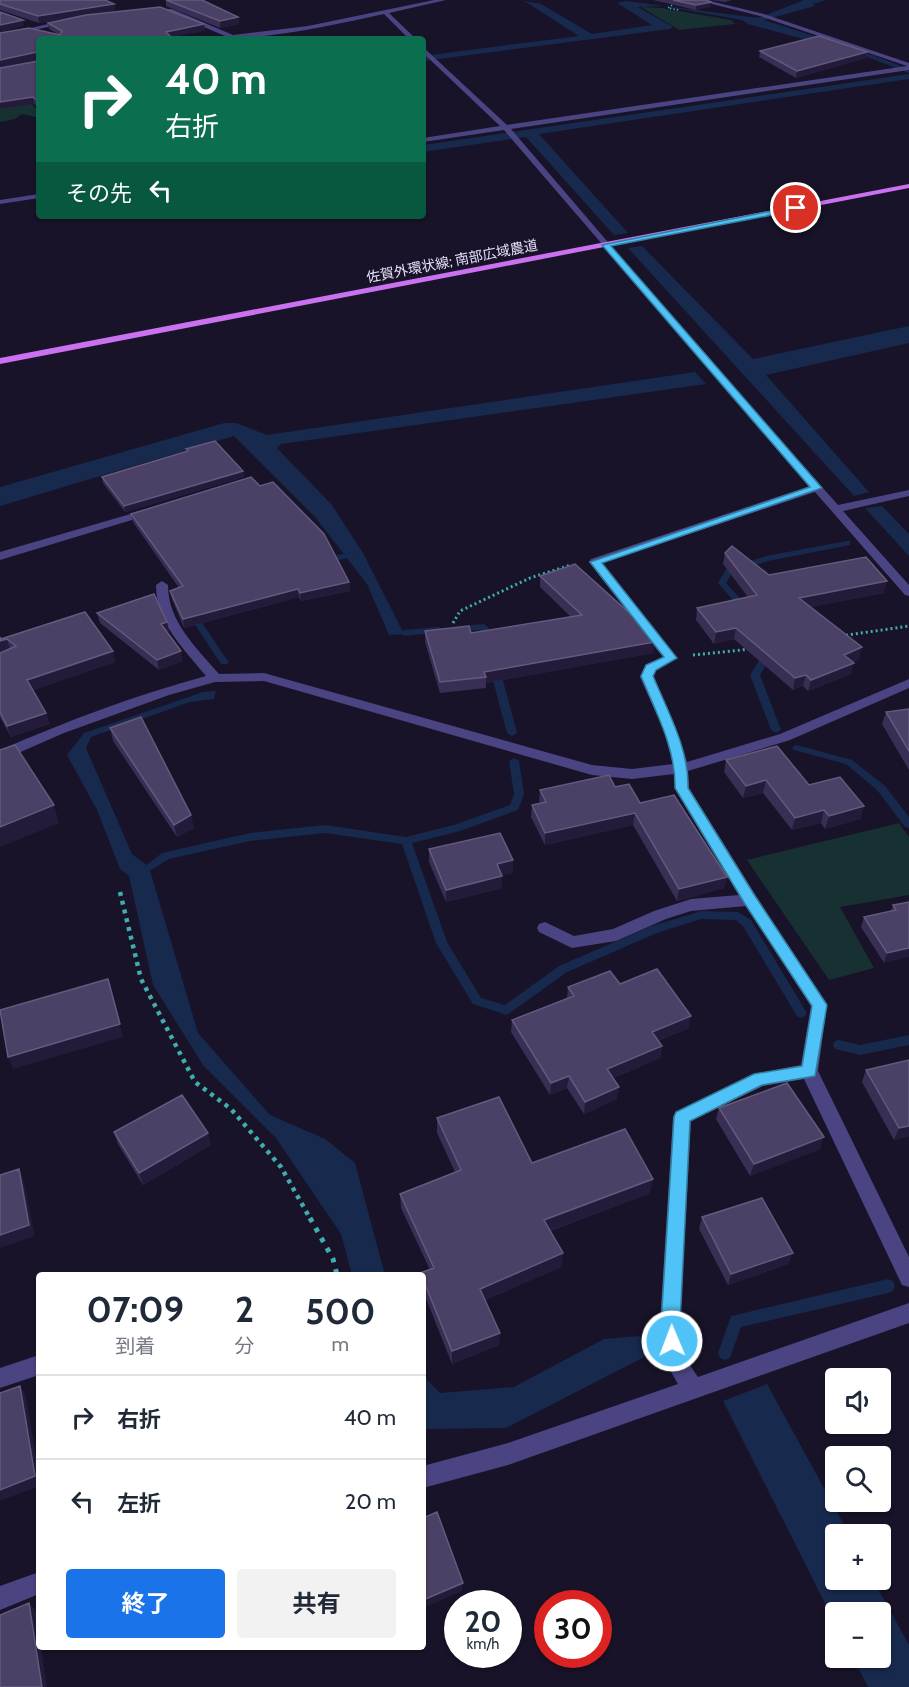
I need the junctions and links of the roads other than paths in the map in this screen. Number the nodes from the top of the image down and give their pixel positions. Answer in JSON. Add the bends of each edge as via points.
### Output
{"nodes":[{"id":1,"x":443,"y":0,"type":"edge"},
{"id":2,"x":699,"y":0,"type":"edge"},
{"id":3,"x":138,"y":11,"type":"edge"},
{"id":4,"x":385,"y":12,"type":"junction"},
{"id":5,"x":77,"y":19,"type":"edge"},
{"id":6,"x":27,"y":23,"type":"edge"},
{"id":7,"x":36,"y":28,"type":"junction"},
{"id":8,"x":25,"y":30,"type":"edge"},
{"id":9,"x":52,"y":34,"type":"edge"},
{"id":10,"x":230,"y":36,"type":"edge"},
{"id":11,"x":240,"y":36,"type":"edge"},
{"id":12,"x":410,"y":36,"type":"edge"},
{"id":13,"x":426,"y":51,"type":"edge"},
{"id":14,"x":909,"y":67,"type":"edge"},
{"id":15,"x":508,"y":130,"type":"junction"},
{"id":16,"x":426,"y":140,"type":"edge"},
{"id":17,"x":909,"y":186,"type":"edge"},
{"id":18,"x":36,"y":196,"type":"edge"},
{"id":19,"x":0,"y":202,"type":"edge"},
{"id":20,"x":606,"y":245,"type":"junction"},
{"id":21,"x":0,"y":362,"type":"edge"},
{"id":22,"x":816,"y":488,"type":"junction"},
{"id":23,"x":909,"y":493,"type":"edge"},
{"id":24,"x":160,"y":508,"type":"edge"},
{"id":25,"x":835,"y":509,"type":"junction"},
{"id":26,"x":0,"y":556,"type":"edge"},
{"id":27,"x":162,"y":585,"type":"dead end"},
{"id":28,"x":909,"y":592,"type":"edge"},
{"id":29,"x":215,"y":678,"type":"junction"},
{"id":30,"x":909,"y":683,"type":"edge"},
{"id":31,"x":0,"y":756,"type":"edge"},
{"id":32,"x":682,"y":768,"type":"junction"},
{"id":33,"x":750,"y":900,"type":"junction"},
{"id":34,"x":545,"y":928,"type":"dead end"},
{"id":35,"x":809,"y":1071,"type":"junction"},
{"id":36,"x":909,"y":1278,"type":"edge"},
{"id":37,"x":909,"y":1312,"type":"edge"},
{"id":38,"x":36,"y":1366,"type":"edge"},
{"id":39,"x":0,"y":1378,"type":"edge"},
{"id":40,"x":694,"y":1389,"type":"junction"},
{"id":41,"x":426,"y":1476,"type":"edge"},
{"id":42,"x":36,"y":1584,"type":"edge"},
{"id":43,"x":0,"y":1598,"type":"edge"}],
"edges":[{"from":1,"to":4,"type":"street"},
{"from":2,"to":14,"type":"street","via":[[762,15]]},
{"from":3,"to":10,"type":"street","via":[[170,10]]},
{"from":4,"to":11,"type":"street","via":[[308,28]]},
{"from":4,"to":12,"type":"street"},
{"from":5,"to":7,"type":"street"},
{"from":6,"to":7,"type":"street"},
{"from":7,"to":8,"type":"street"},
{"from":7,"to":9,"type":"street"},
{"from":13,"to":15,"type":"street"},
{"from":14,"to":15,"type":"street"},
{"from":15,"to":16,"type":"street"},
{"from":15,"to":20,"type":"street"},
{"from":17,"to":20,"type":"main road","name":"佐賀外環状線; 南部広域農道"},
{"from":18,"to":19,"type":"street"},
{"from":20,"to":21,"type":"main road","name":"佐賀外環状線; 南部広域農道"},
{"from":20,"to":22,"type":"street"},
{"from":22,"to":25,"type":"street"},
{"from":22,"to":32,"type":"street","via":[[595,562],[671,658],[651,668],[647,676]]},
{"from":23,"to":25,"type":"street"},
{"from":24,"to":26,"type":"street"},
{"from":25,"to":28,"type":"street"},
{"from":27,"to":29,"type":"street","via":[[160,595],[170,622]]},
{"from":29,"to":31,"type":"street","via":[[59,730]]},
{"from":29,"to":32,"type":"street","via":[[264,677],[592,770],[632,774]]},
{"from":30,"to":32,"type":"street","via":[[785,737]]},
{"from":32,"to":33,"type":"street","via":[[682,788]]},
{"from":33,"to":34,"type":"street","via":[[691,905],[616,935],[572,942]]},
{"from":33,"to":35,"type":"street","via":[[819,1005]]},
{"from":35,"to":36,"type":"street"},
{"from":35,"to":40,"type":"street","via":[[760,1079],[682,1117],[670,1324],[673,1358]]},
{"from":37,"to":40,"type":"street"},
{"from":38,"to":39,"type":"street"},
{"from":40,"to":41,"type":"street","via":[[508,1454]]},
{"from":42,"to":43,"type":"street"}]}
